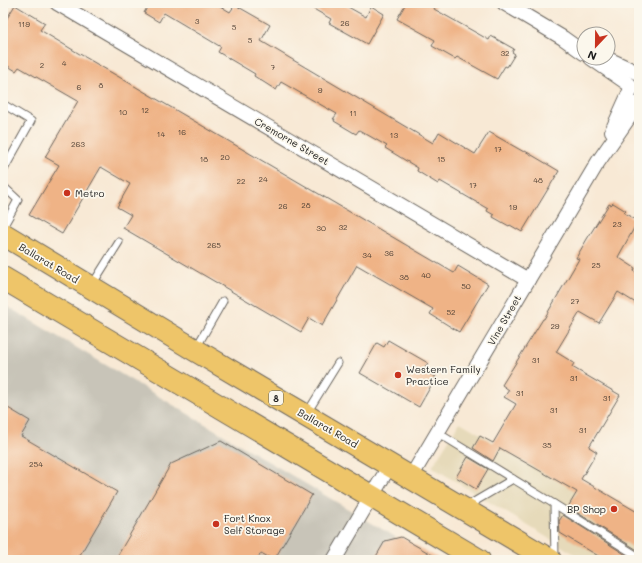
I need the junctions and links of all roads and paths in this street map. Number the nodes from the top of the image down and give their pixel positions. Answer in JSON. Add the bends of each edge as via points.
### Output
{"nodes":[{"id":1,"x":57,"y":3,"type":"edge"},
{"id":2,"x":504,"y":3,"type":"edge"},
{"id":3,"x":563,"y":38,"type":"junction"},
{"id":4,"x":576,"y":44,"type":"edge"},
{"id":5,"x":576,"y":47,"type":"edge"},
{"id":6,"x":616,"y":62,"type":"edge"},
{"id":7,"x":602,"y":66,"type":"edge"},
{"id":8,"x":638,"y":72,"type":"edge"},
{"id":9,"x":633,"y":90,"type":"edge"},
{"id":10,"x":639,"y":103,"type":"edge"},
{"id":11,"x":3,"y":104,"type":"edge"},
{"id":12,"x":598,"y":162,"type":"junction"},
{"id":13,"x":3,"y":172,"type":"edge"},
{"id":14,"x":3,"y":186,"type":"edge"},
{"id":15,"x":3,"y":227,"type":"edge"},
{"id":16,"x":3,"y":234,"type":"edge"},
{"id":17,"x":118,"y":242,"type":"dead end"},
{"id":18,"x":3,"y":278,"type":"edge"},
{"id":19,"x":528,"y":280,"type":"junction"},
{"id":20,"x":90,"y":287,"type":"junction"},
{"id":21,"x":223,"y":301,"type":"dead end"},
{"id":22,"x":195,"y":350,"type":"junction"},
{"id":23,"x":338,"y":363,"type":"dead end"},
{"id":24,"x":306,"y":415,"type":"junction"},
{"id":25,"x":438,"y":433,"type":"junction"},
{"id":26,"x":390,"y":465,"type":"junction"},
{"id":27,"x":411,"y":477,"type":"junction"},
{"id":28,"x":514,"y":479,"type":"junction"},
{"id":29,"x":371,"y":496,"type":"junction"},
{"id":30,"x":554,"y":504,"type":"junction"},
{"id":31,"x":463,"y":509,"type":"junction"},
{"id":32,"x":636,"y":557,"type":"edge"},
{"id":33,"x":334,"y":560,"type":"edge"},
{"id":34,"x":479,"y":560,"type":"edge"},
{"id":35,"x":550,"y":560,"type":"edge"},
{"id":36,"x":555,"y":560,"type":"edge"}],
"edges":[{"from":1,"to":19,"type":"street","name":"Cremorne Street"},
{"from":2,"to":3,"type":"street"},
{"from":3,"to":4,"type":"street"},
{"from":3,"to":5,"type":"street"},
{"from":6,"to":8,"type":"street"},
{"from":7,"to":9,"type":"street"},
{"from":8,"to":9,"type":"street","name":"Vine Street","via":[[632,78]]},
{"from":9,"to":12,"type":"street","name":"Vine Street"},
{"from":10,"to":12,"type":"street","name":"Vine Street"},
{"from":11,"to":13,"type":"lane","via":[[30,120]]},
{"from":12,"to":19,"type":"street","name":"Vine Street"},
{"from":14,"to":15,"type":"lane","via":[[18,200]]},
{"from":16,"to":20,"type":"highway","name":"Ballarat Road","number":"8"},
{"from":17,"to":20,"type":"lane"},
{"from":18,"to":29,"type":"highway"},
{"from":19,"to":25,"type":"street","name":"Vine Street"},
{"from":20,"to":22,"type":"highway","name":"Ballarat Road","number":"8"},
{"from":21,"to":22,"type":"lane"},
{"from":22,"to":24,"type":"highway","name":"Ballarat Road","number":"8"},
{"from":23,"to":24,"type":"lane"},
{"from":24,"to":26,"type":"highway","name":"Ballarat Road","number":"8"},
{"from":25,"to":27,"type":"street","name":"Vine Street"},
{"from":25,"to":28,"type":"lane"},
{"from":26,"to":27,"type":"highway","name":"Ballarat Road","number":"8"},
{"from":26,"to":29,"type":"street"},
{"from":27,"to":31,"type":"highway","name":"Ballarat Road","number":"8"},
{"from":28,"to":30,"type":"lane"},
{"from":28,"to":31,"type":"lane"},
{"from":29,"to":33,"type":"street"},
{"from":29,"to":34,"type":"highway"},
{"from":30,"to":32,"type":"lane"},
{"from":30,"to":36,"type":"lane"},
{"from":31,"to":35,"type":"highway","name":"Ballarat Road","number":"8"}]}
